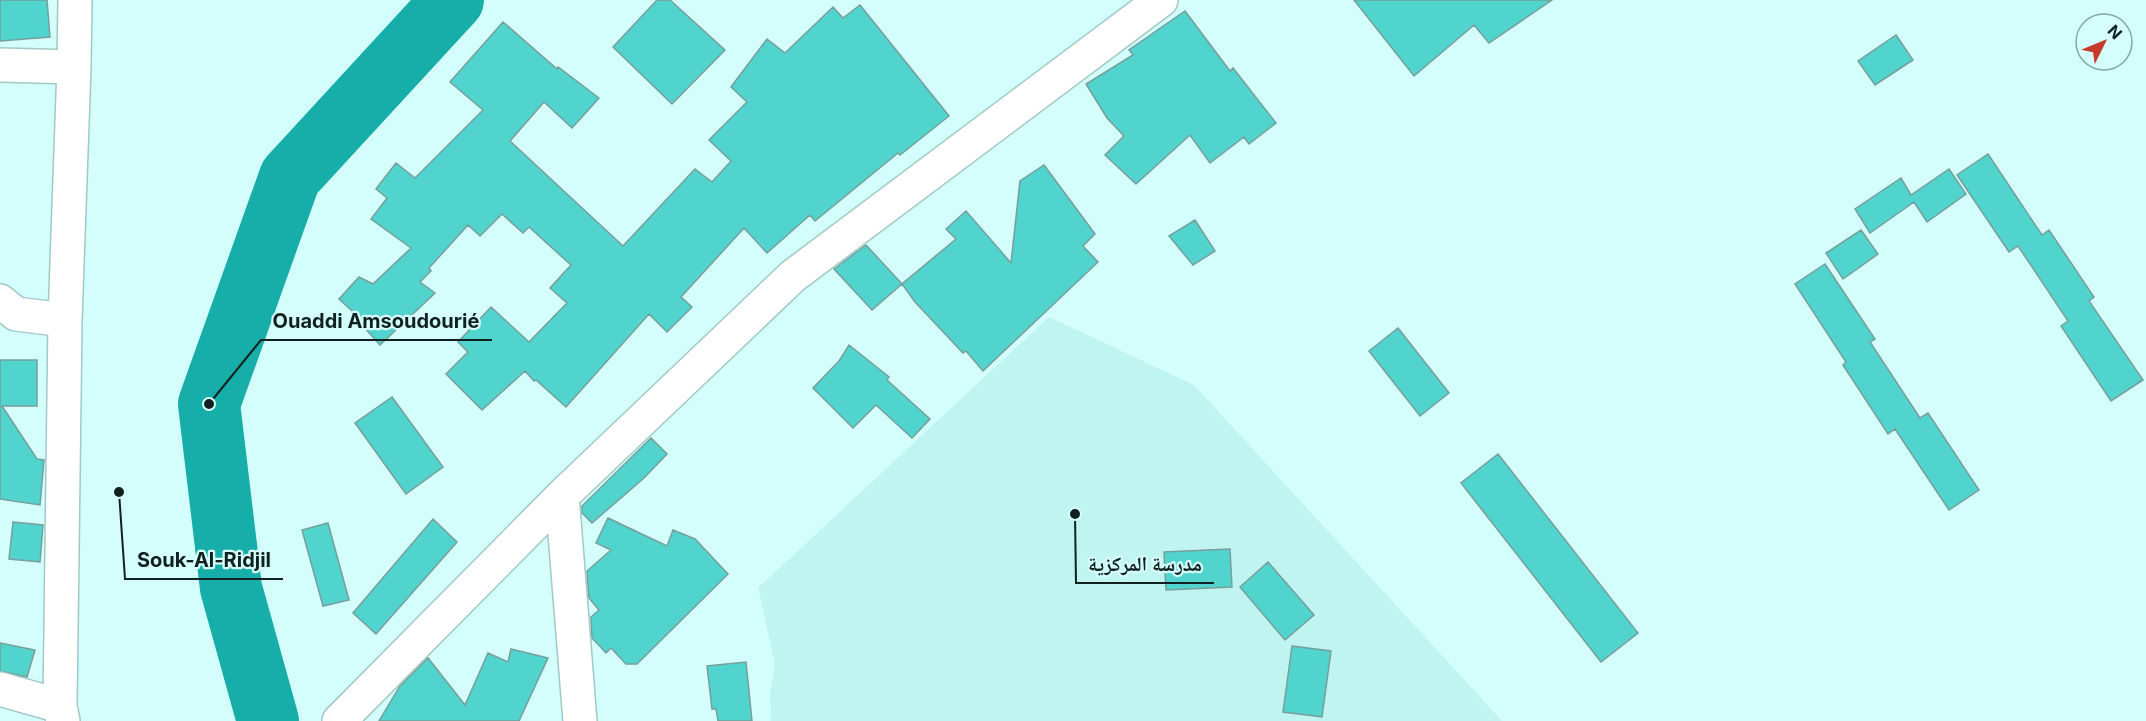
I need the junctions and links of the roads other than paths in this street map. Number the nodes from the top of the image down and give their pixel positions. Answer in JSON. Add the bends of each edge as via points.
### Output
{"nodes":[{"id":1,"x":75,"y":0,"type":"edge"},
{"id":2,"x":1161,"y":0,"type":"edge"},
{"id":3,"x":0,"y":64,"type":"edge"},
{"id":4,"x":74,"y":67,"type":"junction"},
{"id":5,"x":0,"y":300,"type":"edge"},
{"id":6,"x":65,"y":320,"type":"junction"},
{"id":7,"x":562,"y":496,"type":"junction"},
{"id":8,"x":0,"y":689,"type":"edge"},
{"id":9,"x":61,"y":713,"type":"edge"},
{"id":10,"x":339,"y":721,"type":"edge"},
{"id":11,"x":580,"y":721,"type":"edge"}],
"edges":[{"from":1,"to":4,"type":"street"},
{"from":2,"to":7,"type":"street","via":[[794,276]]},
{"from":3,"to":4,"type":"street"},
{"from":4,"to":6,"type":"street"},
{"from":5,"to":6,"type":"street","via":[[16,314]]},
{"from":6,"to":9,"type":"street"},
{"from":7,"to":10,"type":"street"},
{"from":7,"to":11,"type":"street"},
{"from":8,"to":9,"type":"street"}]}
